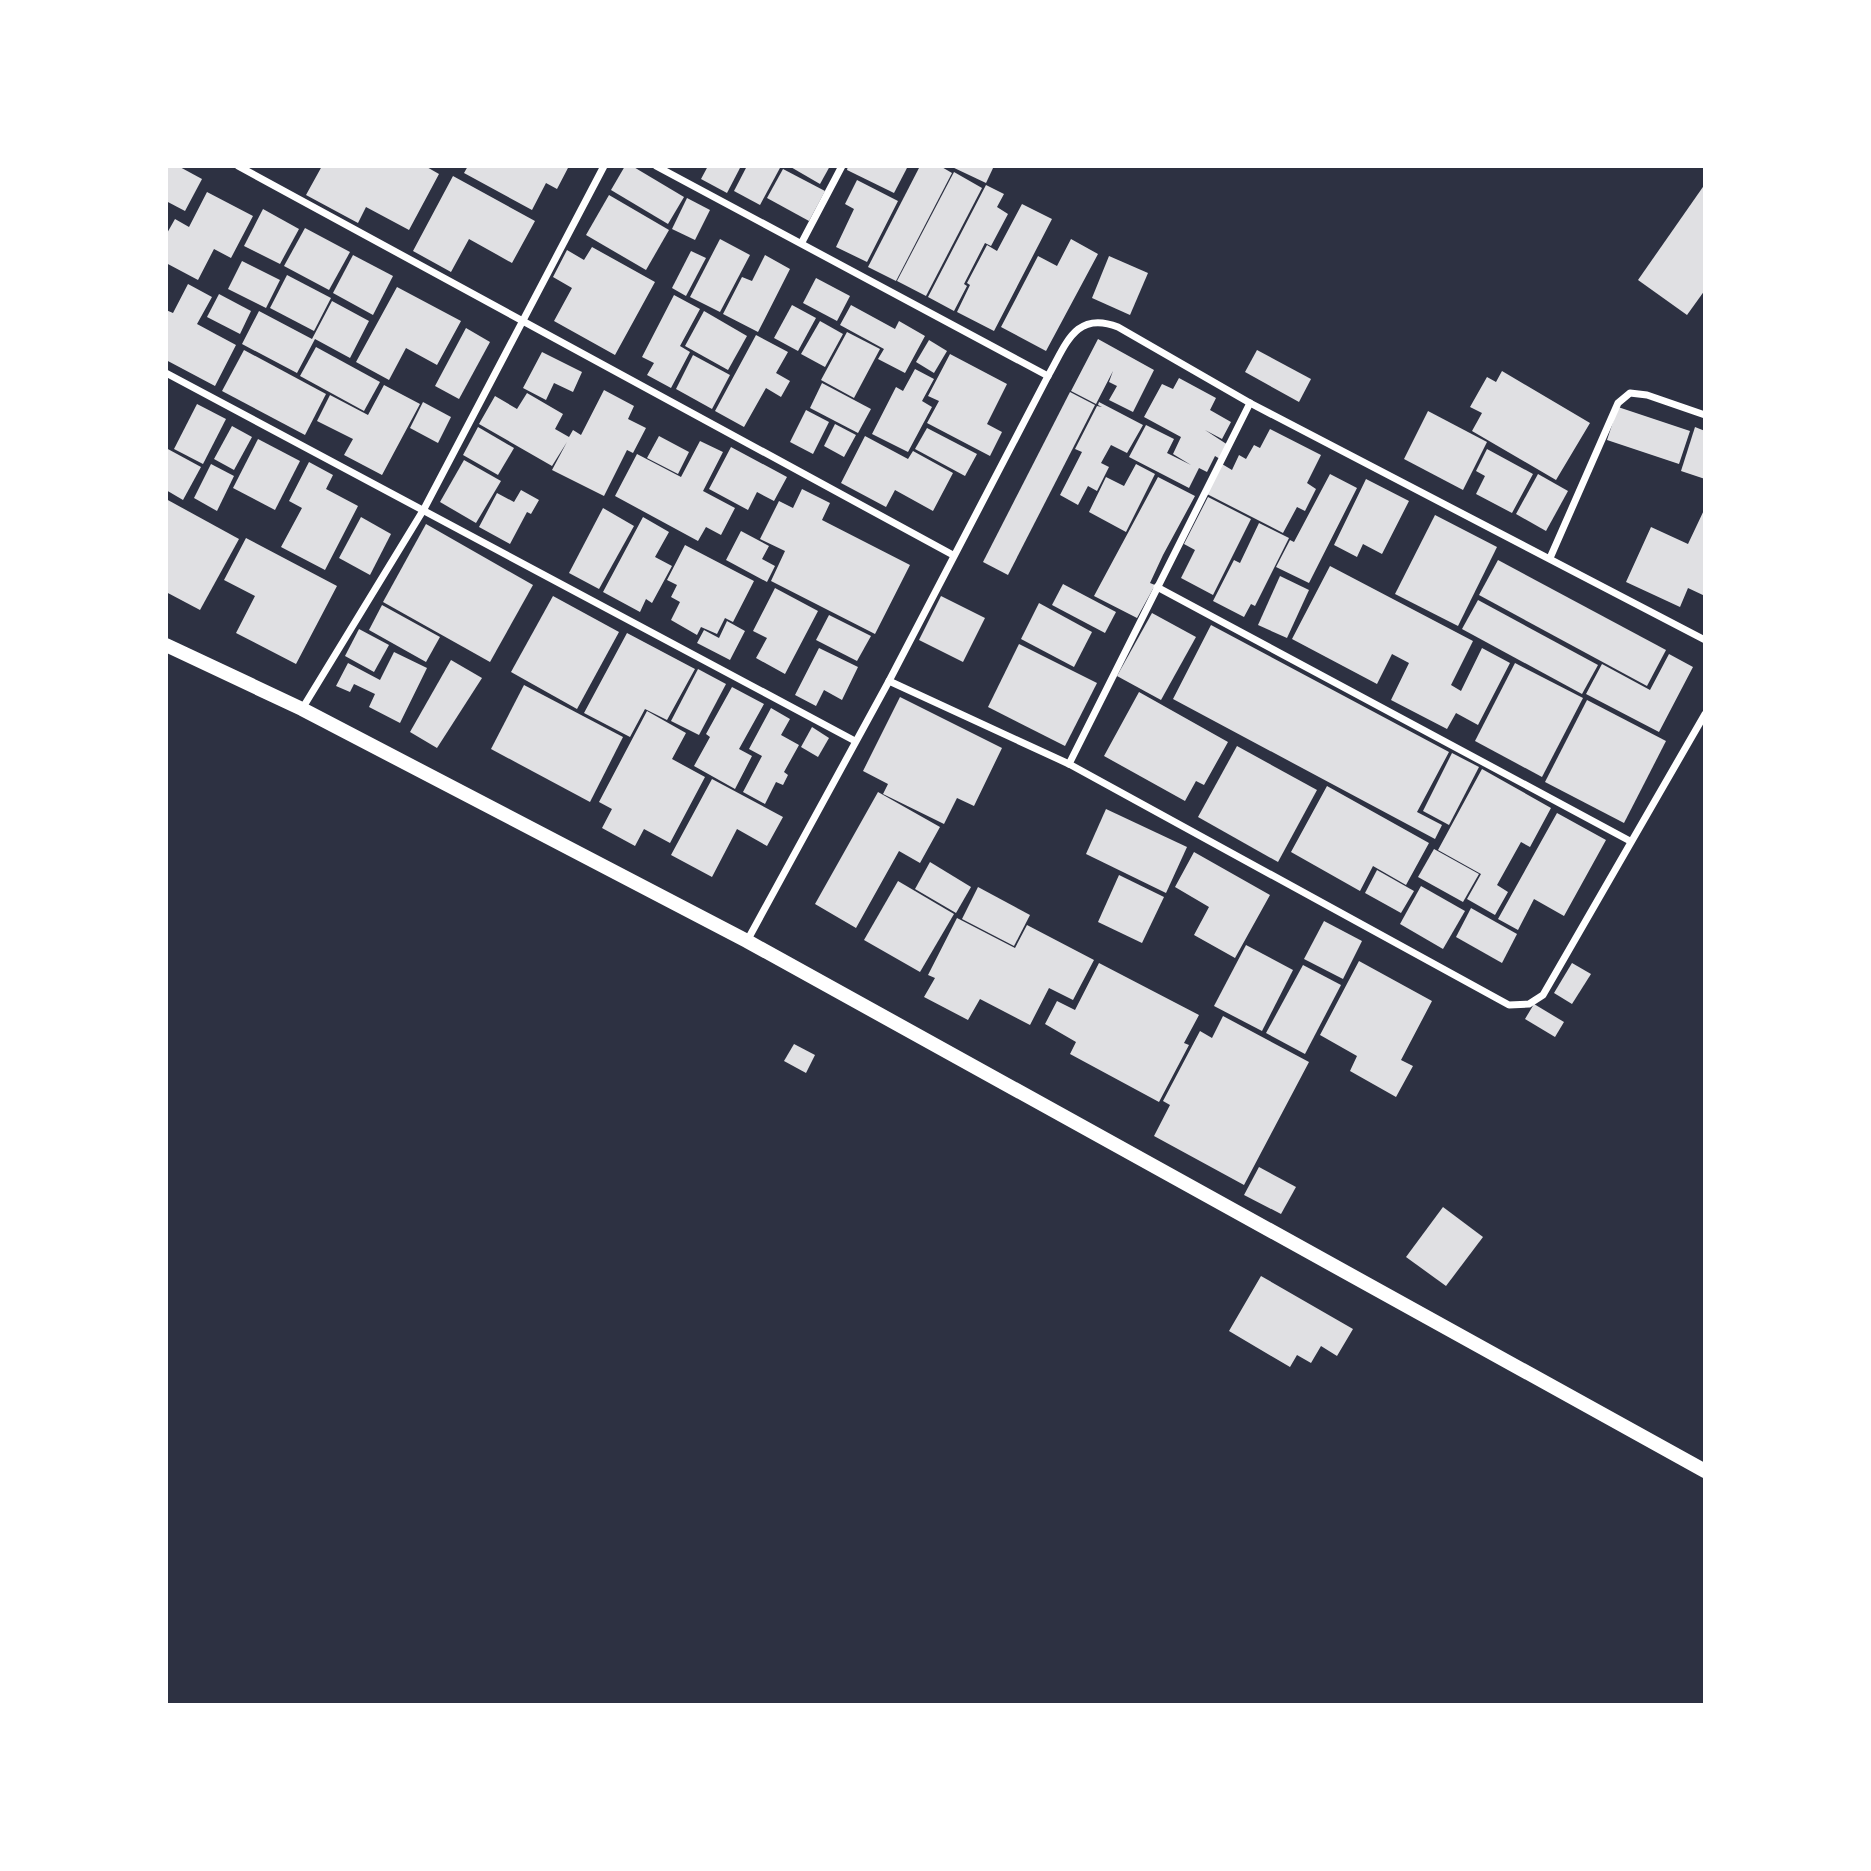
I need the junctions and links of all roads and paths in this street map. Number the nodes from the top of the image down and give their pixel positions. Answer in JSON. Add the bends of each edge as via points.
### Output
{"nodes":[{"id":1,"x":238,"y":166,"type":"edge"},
{"id":2,"x":604,"y":166,"type":"edge"},
{"id":3,"x":656,"y":166,"type":"edge"},
{"id":4,"x":842,"y":166,"type":"edge"},
{"id":5,"x":802,"y":242,"type":"junction"},
{"id":6,"x":521,"y":320,"type":"junction"},
{"id":7,"x":166,"y":373,"type":"edge"},
{"id":8,"x":1048,"y":376,"type":"junction"},
{"id":9,"x":1250,"y":403,"type":"junction"},
{"id":10,"x":1705,"y":415,"type":"edge"},
{"id":11,"x":424,"y":509,"type":"junction"},
{"id":12,"x":953,"y":555,"type":"junction"},
{"id":13,"x":1550,"y":558,"type":"junction"},
{"id":14,"x":1157,"y":587,"type":"junction"},
{"id":15,"x":1705,"y":640,"type":"edge"},
{"id":16,"x":166,"y":645,"type":"edge"},
{"id":17,"x":889,"y":681,"type":"junction"},
{"id":18,"x":302,"y":709,"type":"junction"},
{"id":19,"x":1705,"y":714,"type":"edge"},
{"id":20,"x":855,"y":741,"type":"junction"},
{"id":21,"x":1069,"y":764,"type":"junction"},
{"id":22,"x":1630,"y":841,"type":"junction"},
{"id":23,"x":747,"y":940,"type":"junction"},
{"id":24,"x":1705,"y":1471,"type":"edge"}],
"edges":[{"from":1,"to":6,"type":"street"},
{"from":2,"to":6,"type":"street"},
{"from":3,"to":5,"type":"street"},
{"from":4,"to":5,"type":"street"},
{"from":5,"to":8,"type":"street"},
{"from":6,"to":11,"type":"street"},
{"from":6,"to":12,"type":"street"},
{"from":7,"to":11,"type":"street"},
{"from":8,"to":9,"type":"street","via":[[1074,330],[1103,321]]},
{"from":8,"to":12,"type":"street"},
{"from":9,"to":13,"type":"street"},
{"from":9,"to":14,"type":"street"},
{"from":10,"to":13,"type":"street","via":[[1647,395],[1630,393],[1618,403]]},
{"from":11,"to":18,"type":"street"},
{"from":11,"to":20,"type":"street"},
{"from":12,"to":17,"type":"street"},
{"from":13,"to":15,"type":"street"},
{"from":14,"to":21,"type":"street"},
{"from":14,"to":22,"type":"street"},
{"from":16,"to":18,"type":"main road"},
{"from":17,"to":20,"type":"street"},
{"from":17,"to":21,"type":"street"},
{"from":18,"to":23,"type":"main road"},
{"from":19,"to":22,"type":"street"},
{"from":20,"to":23,"type":"street"},
{"from":21,"to":22,"type":"street","via":[[1509,1005],[1529,1004],[1543,995]]},
{"from":23,"to":24,"type":"main road"}]}
